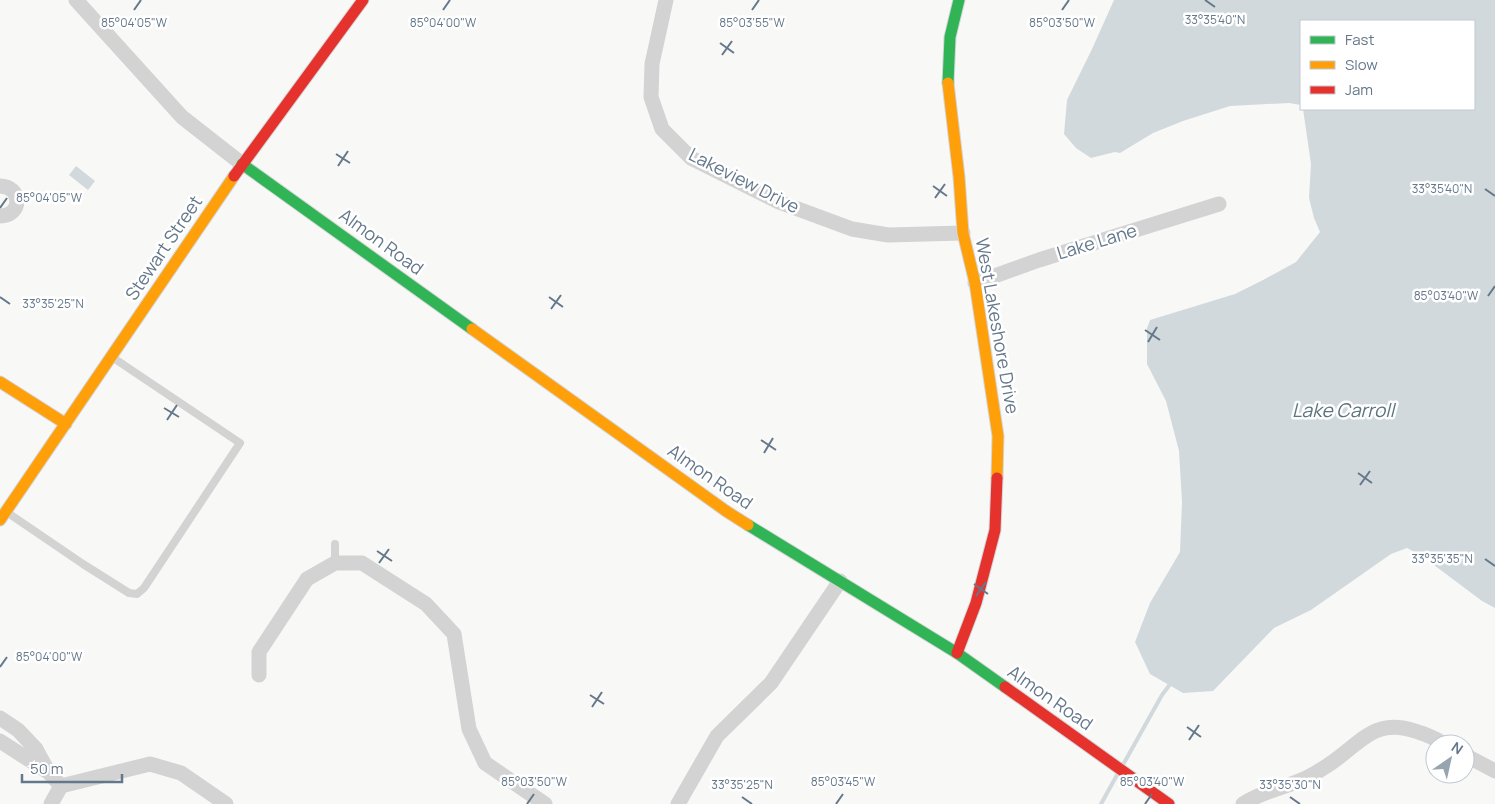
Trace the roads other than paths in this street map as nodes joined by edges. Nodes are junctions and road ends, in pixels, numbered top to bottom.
1 (76, 0) edge
2 (363, 0) edge
3 (666, 0) edge
4 (959, 0) edge
5 (242, 164) junction
6 (0, 186) edge
7 (1220, 204) dead end
8 (0, 216) edge
9 (963, 233) junction
10 (975, 283) junction
11 (111, 357) junction
12 (0, 382) edge
13 (66, 424) junction
14 (3, 516) edge
15 (335, 544) dead end
16 (335, 563) junction
17 (840, 582) junction
18 (957, 653) junction
19 (259, 675) dead end
20 (0, 718) edge
21 (1426, 734) edge
22 (0, 741) edge
23 (1475, 760) edge
24 (1495, 771) edge
25 (49, 773) junction
26 (61, 786) junction
27 (51, 804) edge
28 (226, 804) edge
29 (545, 804) edge
30 (678, 804) edge
31 (1169, 804) edge
32 (1243, 804) edge

1 - 5 street
2 - 5 street, Stewart Street
3 - 9 street, Lakeview Drive
4 - 9 street, West Lakeshore Drive
5 - 11 street, Stewart Street
5 - 17 street, Almon Road
6 - 8 street
7 - 10 street, Lake Lane
9 - 10 street, West Lakeshore Drive
10 - 18 street, West Lakeshore Drive
11 - 13 street, Stewart Street
11 - 14 lane
12 - 13 street
13 - 14 street, Stewart Street
15 - 16 lane
16 - 19 street
16 - 29 street
17 - 18 street, Almon Road
17 - 30 street
18 - 31 street, Almon Road
20 - 25 street
21 - 32 street
22 - 25 street
23 - 24 street
25 - 26 street
26 - 27 street
26 - 28 street

